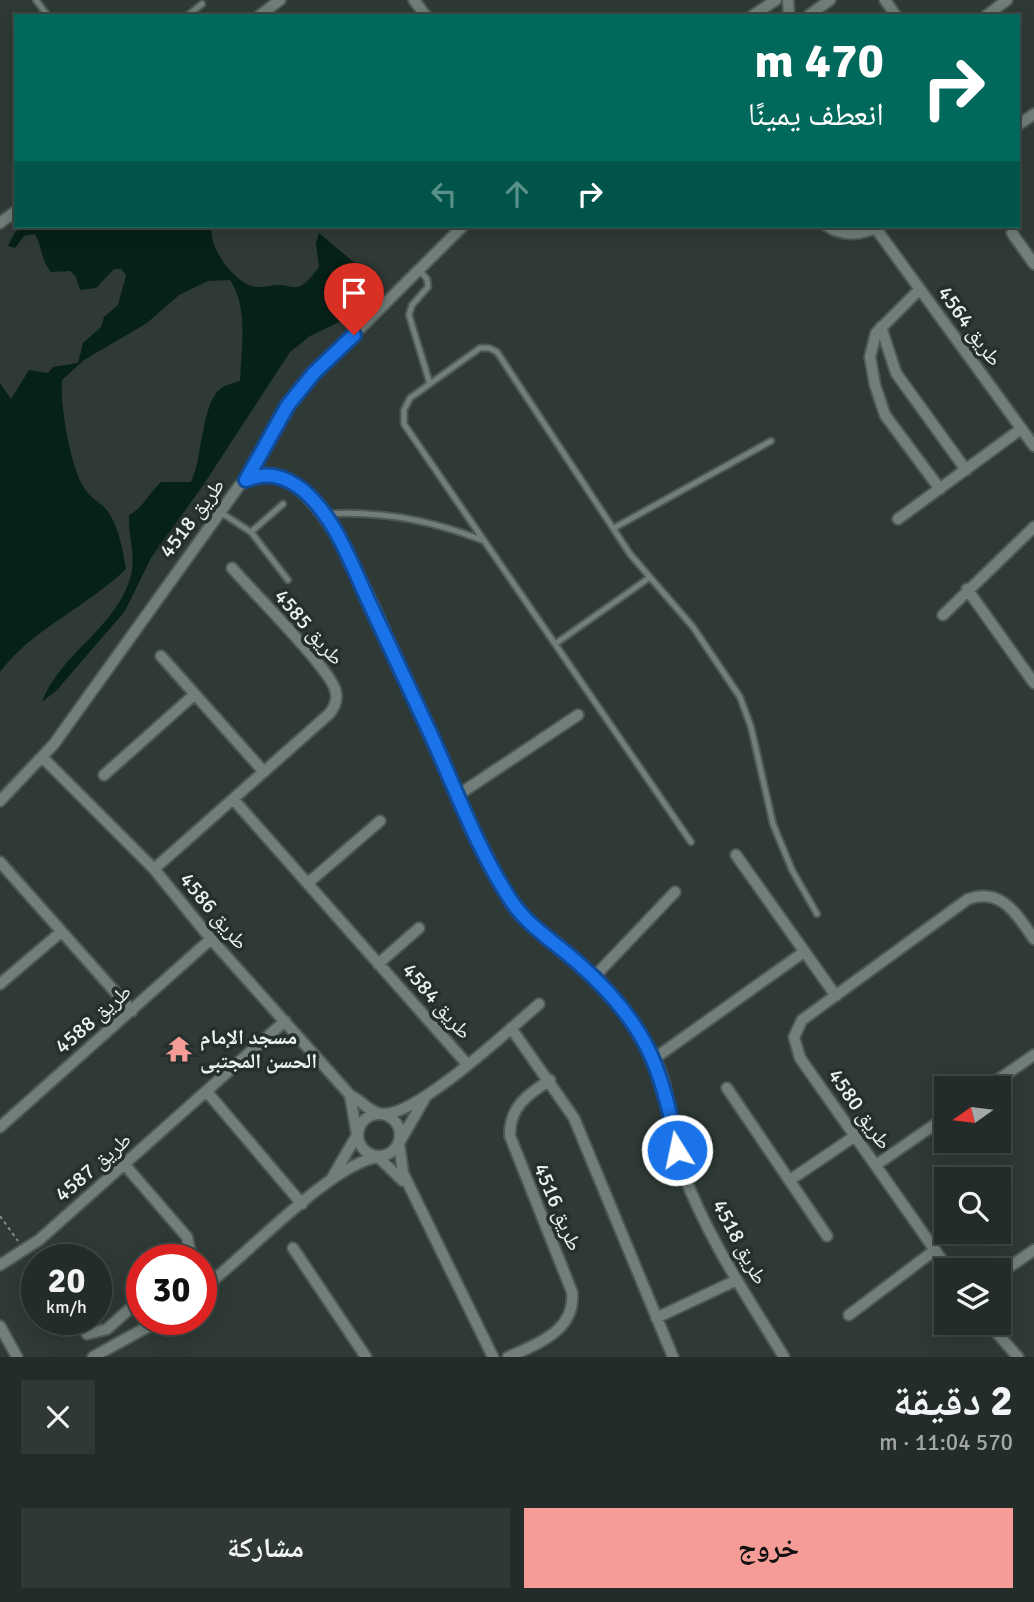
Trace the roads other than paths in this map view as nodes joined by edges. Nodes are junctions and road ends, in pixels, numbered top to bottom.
1 (280, 0) edge
2 (776, 0) edge
3 (830, 0) edge
4 (1007, 0) edge
5 (202, 4) dead end
6 (190, 14) edge
7 (262, 14) edge
8 (755, 14) edge
9 (811, 14) edge
10 (989, 14) edge
11 (461, 228) edge
12 (831, 228) edge
13 (871, 228) edge
14 (877, 228) edge
15 (1012, 233) dead end
16 (1029, 248) edge
17 (1034, 264) edge
18 (419, 270) junction
19 (920, 289) junction
20 (881, 327) junction
21 (430, 384) junction
22 (1021, 429) junction
23 (771, 441) dead end
24 (1034, 445) edge
25 (966, 470) junction
26 (246, 480) junction
27 (940, 489) junction
28 (283, 504) dead end
29 (220, 512) junction
30 (324, 514) junction
31 (898, 519) dead end
32 (1034, 527) edge
33 (614, 528) junction
34 (251, 532) junction
35 (484, 541) junction
36 (232, 568) dead end
37 (649, 578) junction
38 (288, 580) dead end
39 (967, 589) junction
40 (943, 615) dead end
41 (555, 644) junction
42 (161, 656) dead end
43 (1034, 682) edge
44 (195, 694) junction
45 (578, 715) dead end
46 (43, 758) junction
47 (264, 772) junction
48 (104, 775) dead end
49 (458, 795) junction
50 (233, 799) junction
51 (0, 801) edge
52 (380, 821) dead end
53 (691, 842) dead end
54 (736, 855) dead end
55 (0, 862) edge
56 (154, 869) junction
57 (308, 883) junction
58 (675, 892) dead end
59 (817, 914) dead end
60 (419, 928) dead end
61 (61, 932) junction
62 (211, 939) junction
63 (1034, 939) edge
64 (804, 951) junction
65 (378, 964) junction
66 (594, 977) junction
67 (0, 984) edge
68 (836, 996) junction
69 (539, 1004) dead end
70 (132, 1011) junction
71 (285, 1021) junction
72 (511, 1028) junction
73 (1034, 1055) edge
74 (655, 1058) junction
75 (467, 1064) junction
76 (1003, 1076) edge
77 (550, 1080) junction
78 (727, 1088) dead end
79 (207, 1092) junction
80 (350, 1095) junction
81 (425, 1098) junction
82 (379, 1114) junction
83 (934, 1125) edge
84 (0, 1126) edge
85 (357, 1135) junction
86 (855, 1136) junction
87 (399, 1143) junction
88 (378, 1157) junction
89 (124, 1164) junction
90 (876, 1166) junction
91 (332, 1178) junction
92 (790, 1181) junction
93 (409, 1188) junction
94 (302, 1204) junction
95 (827, 1236) dead end
96 (188, 1244) edge
97 (293, 1248) dead end
98 (935, 1250) junction
99 (1034, 1250) edge
100 (941, 1258) edge
101 (0, 1265) edge
102 (1011, 1266) edge
103 (217, 1276) edge
104 (737, 1280) junction
105 (126, 1312) edge
106 (849, 1315) dead end
107 (656, 1318) junction
108 (112, 1325) edge
109 (0, 1326) edge
110 (133, 1335) edge
111 (999, 1335) edge
112 (534, 1352) edge
113 (17, 1357) edge
114 (93, 1357) edge
115 (366, 1357) edge
116 (493, 1357) edge
117 (508, 1357) edge
118 (673, 1357) edge
119 (784, 1357) edge
120 (1018, 1357) edge

1 - 7 street
2 - 8 street
3 - 9 street
4 - 10 street
5 - 6 lane
11 - 18 street
12 - 13 street
14 - 19 street, طريق 4564
15 - 16 street
16 - 17 street
18 - 21 lane
18 - 26 street
19 - 20 street
19 - 22 street, طريق 4564
20 - 25 street
20 - 27 street
21 - 33 lane
21 - 35 lane
22 - 24 street, طريق 4564
22 - 25 street
23 - 33 lane
25 - 27 street
26 - 29 street, طريق 4518
26 - 30 street, طريق 4518
27 - 31 street
28 - 34 lane
29 - 34 lane
29 - 46 street, طريق 4518
30 - 35 lane
30 - 49 street, طريق 4518
32 - 39 street
33 - 37 lane
34 - 38 lane
35 - 41 lane
36 - 47 street, طريق 4585
37 - 41 lane
37 - 59 lane
39 - 40 street
39 - 43 street
41 - 53 lane
42 - 44 street
44 - 47 street
44 - 48 street
45 - 49 street
46 - 51 street, طريق 4518
46 - 56 street, طريق 4586
47 - 50 street, طريق 4585
49 - 66 street, طريق 4518
50 - 56 street, طريق 4585
50 - 57 street, طريق 4584
52 - 57 street
54 - 64 street
55 - 61 street
56 - 62 street, طريق 4586
57 - 65 street, طريق 4584
58 - 66 street
60 - 65 street, طريق 4584
61 - 67 street
61 - 70 street
62 - 70 street, طريق 4588
62 - 71 street, طريق 4586
63 - 68 street, طريق 4580
64 - 68 street
64 - 74 street
65 - 75 street, طريق 4584
66 - 74 street, طريق 4518
68 - 86 street, طريق 4580
69 - 72 street, طريق 4584
70 - 84 street, طريق 4588
71 - 79 street, طريق 4587
71 - 80 street, طريق 4586
72 - 75 street, طريق 4584
72 - 77 street
73 - 76 street
74 - 104 street, طريق 4518
75 - 81 street, طريق 4584
77 - 107 street
77 - 112 street, طريق 4516
78 - 92 street
79 - 89 street, طريق 4587
79 - 94 street
80 - 82 street, طريق 4586
80 - 85 street
81 - 82 street, طريق 4584
81 - 87 street, طريق 4584
82 - 85 street
82 - 87 street
83 - 90 street
85 - 88 street
85 - 91 street
86 - 90 street, طريق 4580
86 - 92 street
87 - 88 street
87 - 93 street
88 - 91 street
88 - 93 street
89 - 96 street
89 - 101 street, طريق 4587
90 - 98 street, طريق 4580
91 - 94 street
92 - 95 street
93 - 116 street
94 - 103 street
97 - 115 street
98 - 100 street, طريق 4580
98 - 106 street
99 - 102 street
104 - 107 street
104 - 119 street, طريق 4518
105 - 108 street
107 - 118 street
109 - 113 street
110 - 114 street
111 - 120 street
112 - 117 street

